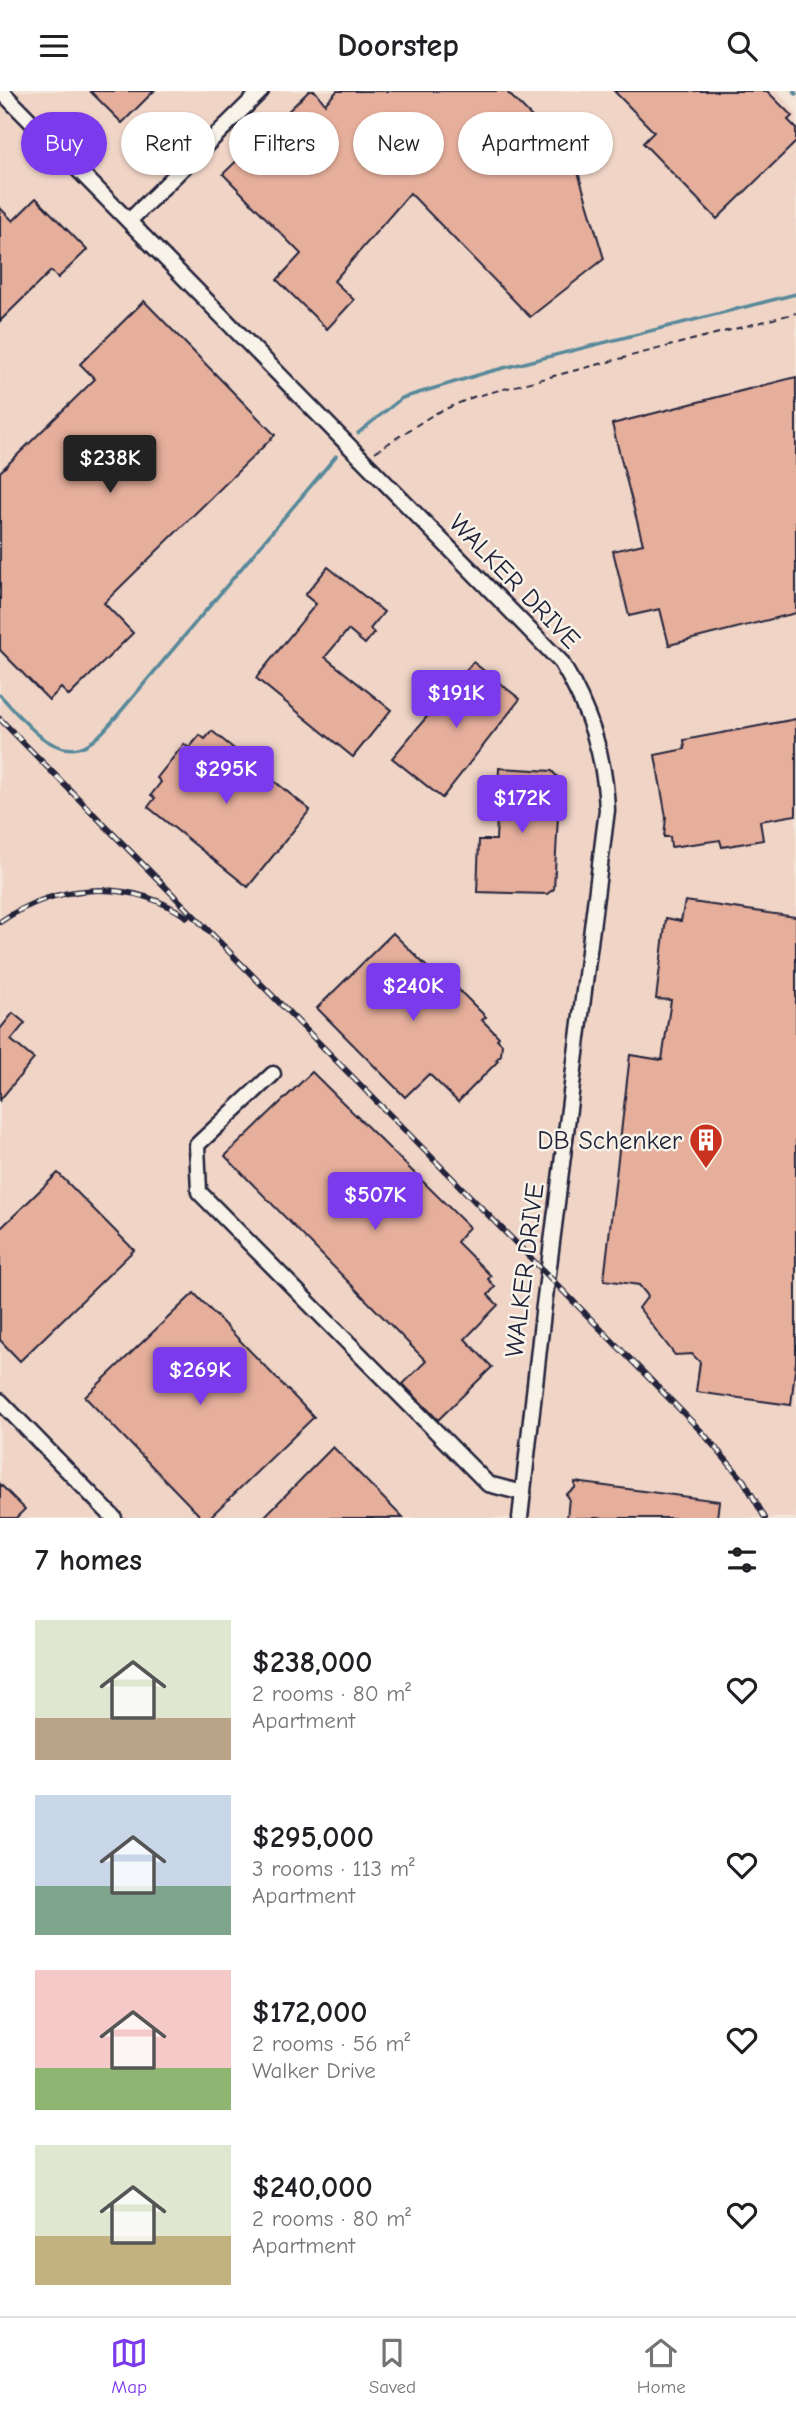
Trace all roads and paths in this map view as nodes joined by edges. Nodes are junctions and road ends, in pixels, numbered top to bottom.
1 (1, 91) edge
2 (261, 91) edge
3 (130, 220) junction
4 (796, 313) edge
5 (362, 460) junction
6 (273, 1075) dead end
7 (0, 1401) edge
8 (523, 1493) junction
9 (114, 1518) edge
10 (520, 1518) edge

1 - 3 street, WALKER DRIVE
2 - 3 street
3 - 5 street, WALKER DRIVE
4 - 5 path
5 - 8 street, WALKER DRIVE
6 - 8 street
7 - 9 street
8 - 10 street, WALKER DRIVE

